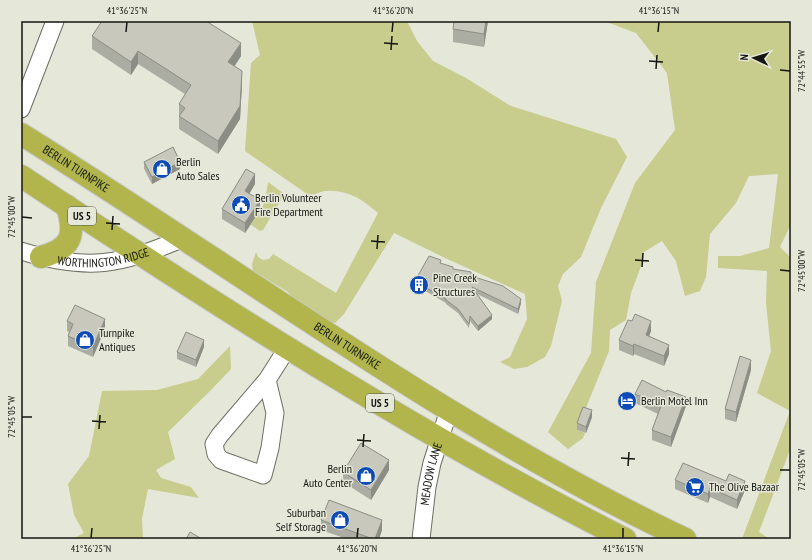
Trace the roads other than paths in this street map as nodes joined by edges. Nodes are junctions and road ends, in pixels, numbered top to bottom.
1 (55, 21) edge
2 (21, 109) edge
3 (21, 134) edge
4 (21, 176) edge
5 (67, 206) junction
6 (184, 238) junction
7 (31, 254) edge
8 (142, 255) junction
9 (288, 347) junction
10 (267, 380) junction
11 (248, 402) junction
12 (273, 405) junction
13 (449, 410) junction
14 (439, 438) junction
15 (421, 539) edge
16 (625, 539) edge
17 (685, 539) edge

1 - 2 street
3 - 6 highway, BERLIN TURNPIKE / US 5
4 - 5 highway, US 5
5 - 7 highway
5 - 8 highway, US 5
6 - 8 street, WORTHINGTON RIDGE
6 - 13 highway, BERLIN TURNPIKE / US 5
7 - 8 street, WORTHINGTON RIDGE
8 - 9 highway, US 5
9 - 10 street
9 - 14 highway, US 5
10 - 11 street
10 - 12 street
11 - 12 street
11 - 12 street
13 - 14 street, MEADOW LANE
13 - 17 highway, BERLIN TURNPIKE / US 5
14 - 15 street, MEADOW LANE
14 - 16 highway, US 5

